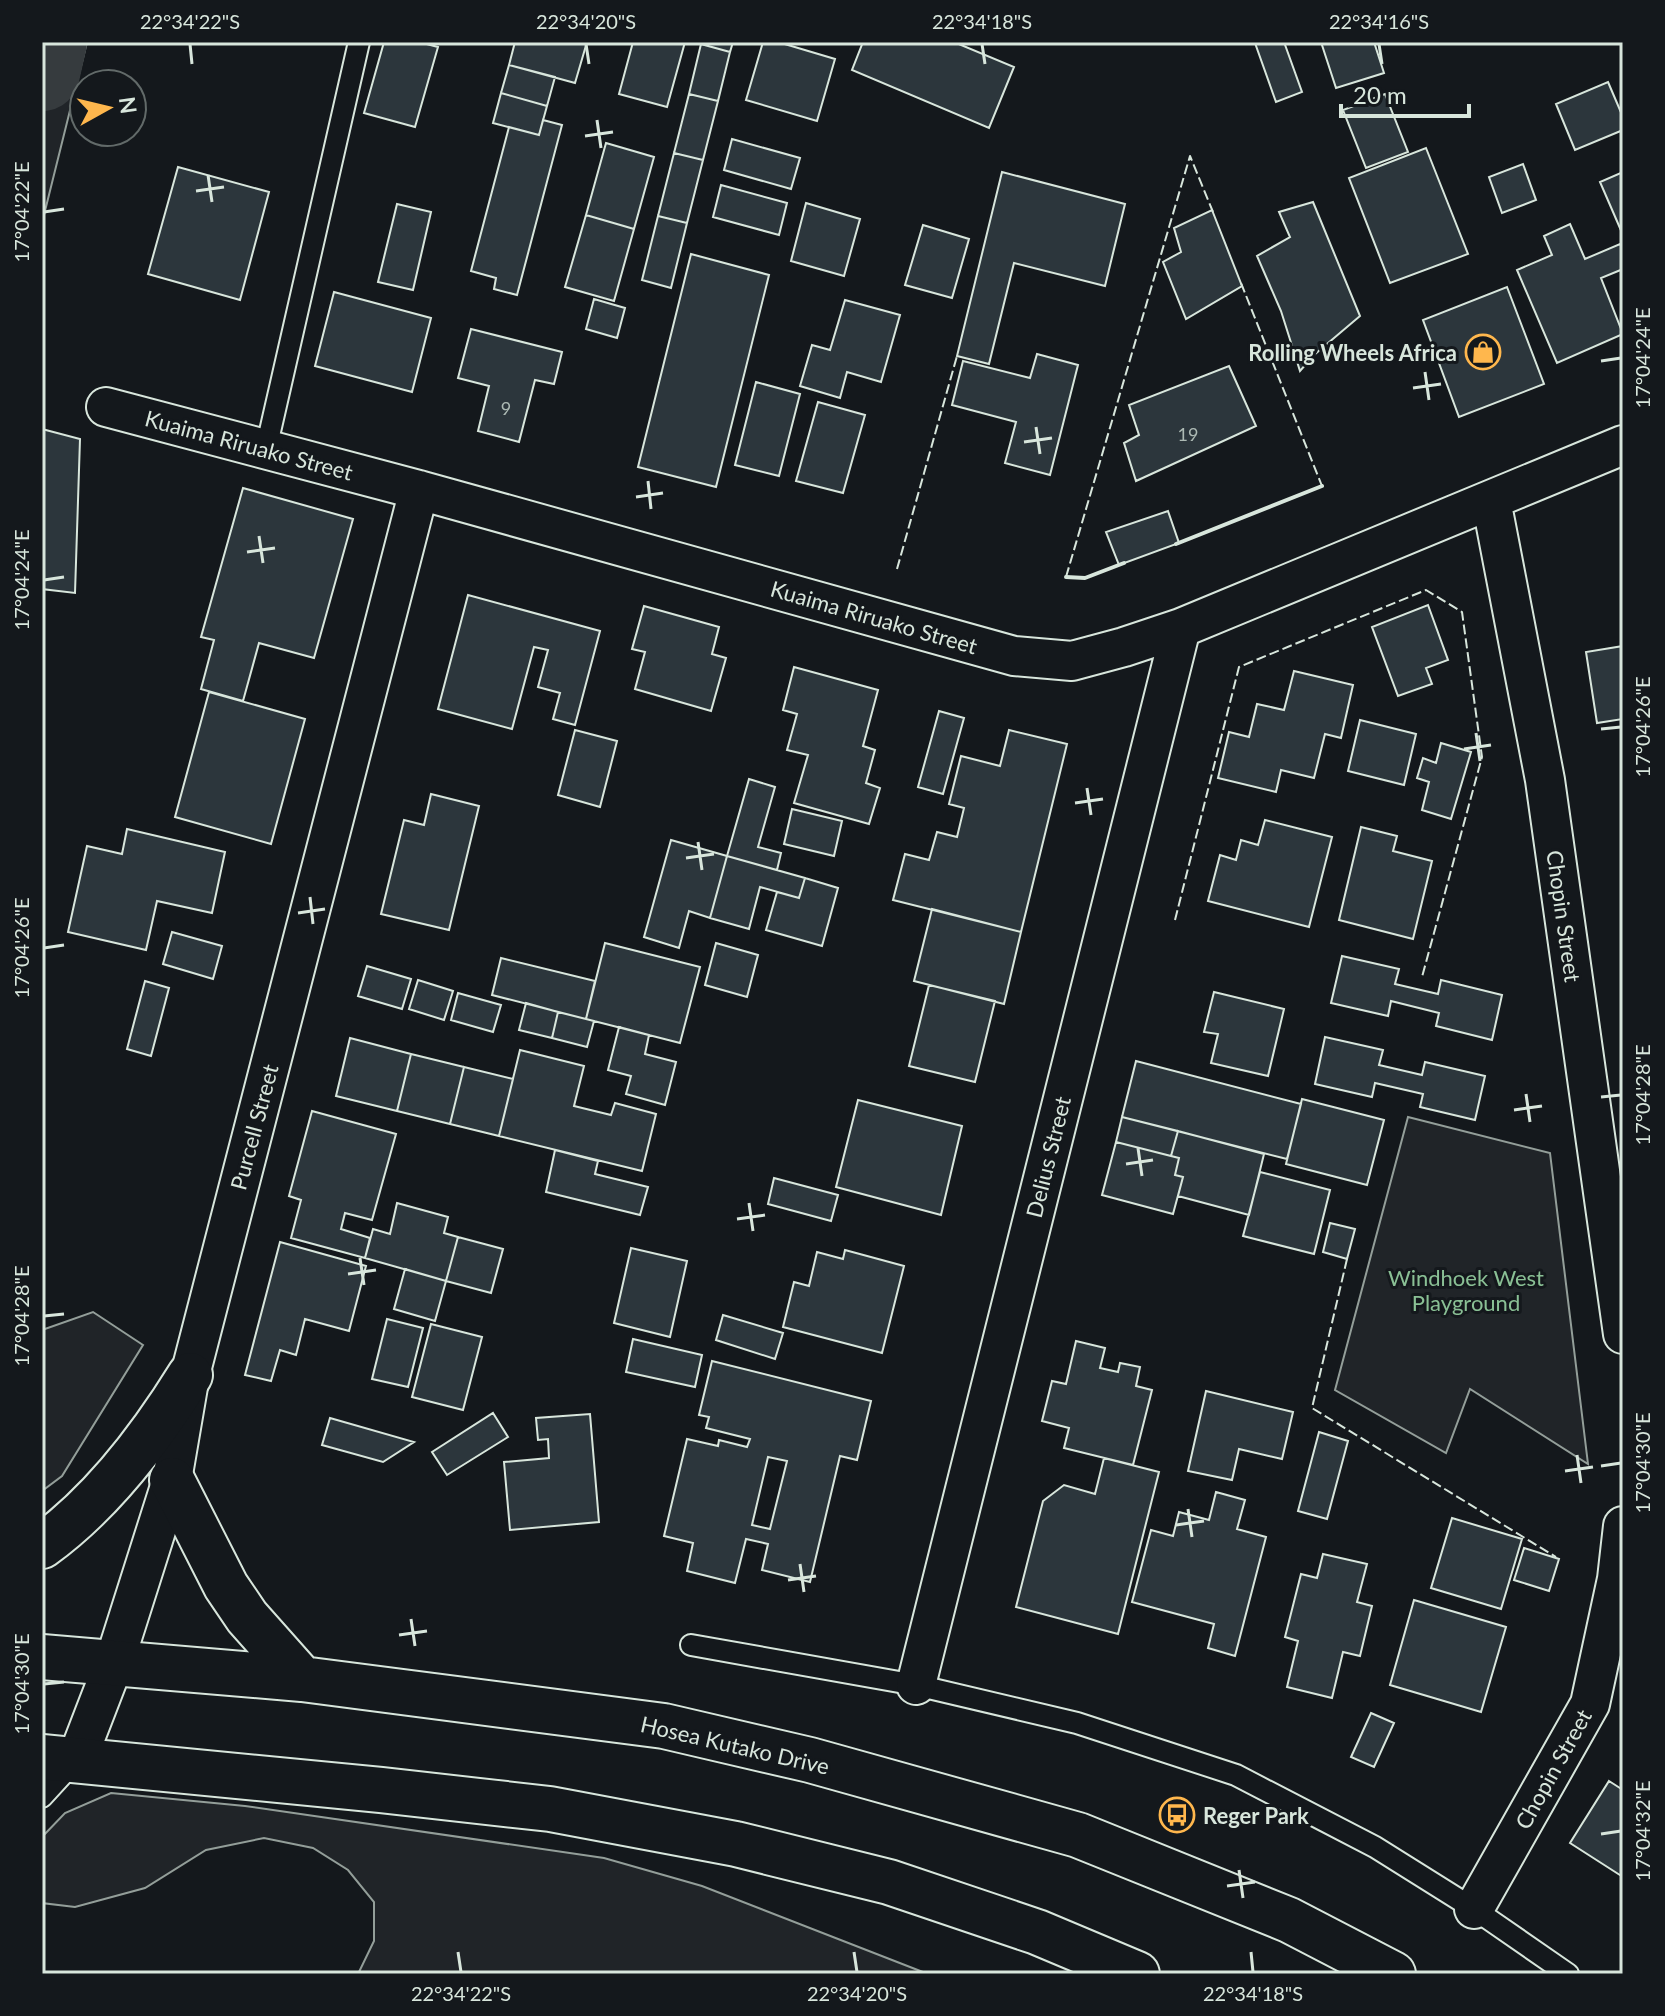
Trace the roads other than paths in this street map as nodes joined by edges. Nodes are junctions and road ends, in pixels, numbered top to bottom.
1 (359, 42) edge
2 (106, 407) dead end
3 (1623, 445) edge
4 (266, 449) junction
5 (419, 490) junction
6 (1491, 500) junction
7 (1181, 628) junction
8 (1623, 1334) edge
9 (190, 1375) junction
10 (172, 1480) junction
11 (1623, 1526) edge
12 (42, 1546) edge
13 (691, 1645) dead end
14 (42, 1657) edge
15 (114, 1663) junction
16 (302, 1679) junction
17 (916, 1685) junction
18 (59, 1758) edge
19 (42, 1797) edge
20 (1474, 1909) junction
21 (1137, 1974) edge
22 (1393, 1974) edge
23 (1568, 1974) edge

1 - 4 lane
2 - 4 street, Kuaima Riruako Street
3 - 6 street, Kuaima Riruako Street
4 - 5 street, Kuaima Riruako Street
5 - 7 street, Kuaima Riruako Street
5 - 9 street, Purcell Street
6 - 7 street, Kuaima Riruako Street
6 - 8 street, Chopin Street
7 - 17 street, Delius Street
9 - 10 street, Purcell Street
9 - 12 main road
10 - 15 street, Purcell Street
10 - 16 main road
11 - 20 street, Chopin Street
13 - 17 lane
14 - 15 main road, Hosea Kutako Drive
15 - 16 main road, Hosea Kutako Drive
15 - 18 street, Purcell Street
16 - 22 main road, Hosea Kutako Drive
17 - 20 lane
18 - 19 lane
18 - 21 main road
20 - 23 lane

